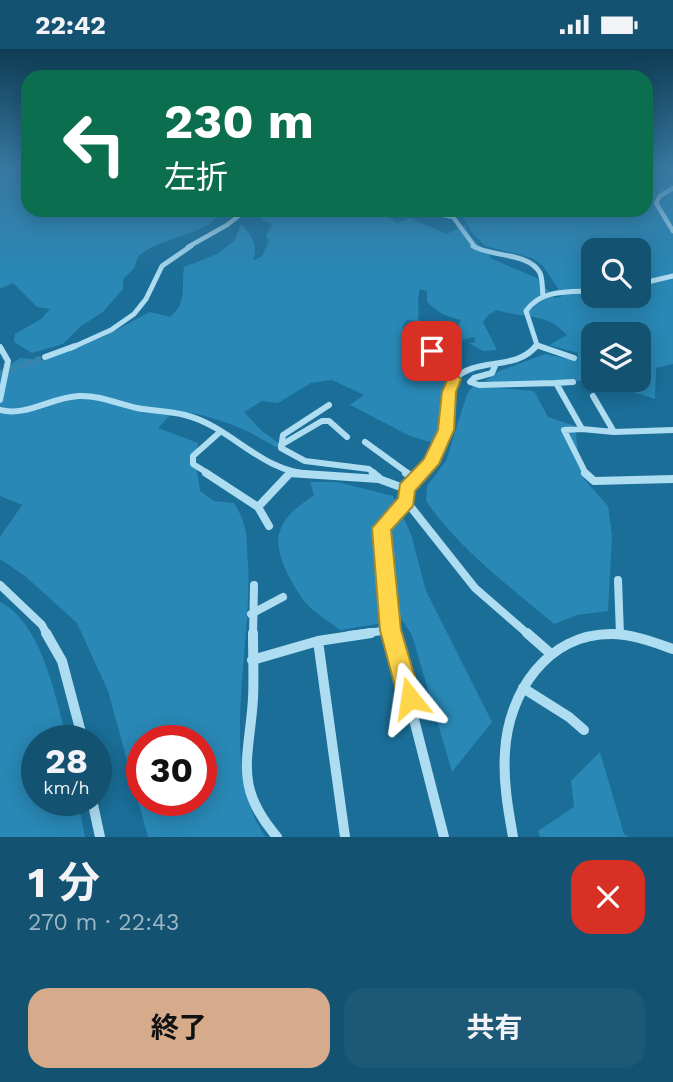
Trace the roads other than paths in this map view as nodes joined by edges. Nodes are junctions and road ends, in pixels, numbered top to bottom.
1 (656, 204) edge
2 (237, 217) edge
3 (446, 217) edge
4 (673, 231) edge
5 (673, 276) edge
6 (651, 281) edge
7 (581, 291) edge
8 (543, 296) junction
9 (434, 331) dead end
10 (537, 345) junction
11 (0, 347) edge
12 (45, 358) tunnel mouth
13 (574, 358) dead end
14 (495, 366) junction
15 (454, 379) junction
16 (573, 382) dead end
17 (555, 383) junction
18 (593, 396) dead end
19 (0, 400) edge
20 (329, 405) dead end
21 (0, 411) edge
22 (582, 429) junction
23 (673, 430) edge
24 (220, 432) junction
25 (614, 432) junction
26 (347, 437) dead end
27 (365, 442) dead end
28 (281, 445) junction
29 (290, 473) junction
30 (673, 478) edge
31 (379, 479) junction
32 (415, 479) junction
33 (406, 489) junction
34 (406, 501) junction
35 (258, 507) junction
36 (269, 526) dead end
37 (618, 580) dead end
38 (0, 585) edge
39 (254, 585) dead end
40 (283, 597) dead end
41 (251, 614) junction
42 (391, 630) junction
43 (620, 635) junction
44 (318, 641) junction
45 (673, 649) edge
46 (551, 654) junction
47 (252, 660) junction
48 (523, 688) junction
49 (79, 725) edge
50 (584, 730) dead end
51 (95, 816) edge
52 (100, 837) edge
53 (277, 837) edge
54 (345, 837) edge
55 (444, 837) edge
56 (513, 837) edge

1 - 4 street
2 - 12 street
3 - 8 street
5 - 6 street
7 - 8 street
8 - 10 street
9 - 15 street
10 - 13 street
10 - 14 street
11 - 19 street
14 - 15 street
14 - 17 street
15 - 32 street
16 - 17 street
17 - 22 street
18 - 25 street
20 - 28 street
21 - 24 street
22 - 25 street
22 - 30 street
23 - 25 street
24 - 29 street
24 - 35 street
26 - 28 street
27 - 32 street
28 - 31 street
29 - 31 street
29 - 35 street
31 - 33 street
32 - 33 street
33 - 34 street
34 - 42 street
34 - 46 street
35 - 36 street
37 - 43 street
38 - 49 street
39 - 41 street
40 - 41 street
41 - 47 street
42 - 44 street
42 - 55 street
43 - 45 street
43 - 46 street
44 - 47 street
44 - 54 street
46 - 48 street
47 - 53 street
48 - 50 street
48 - 56 street
51 - 52 street

